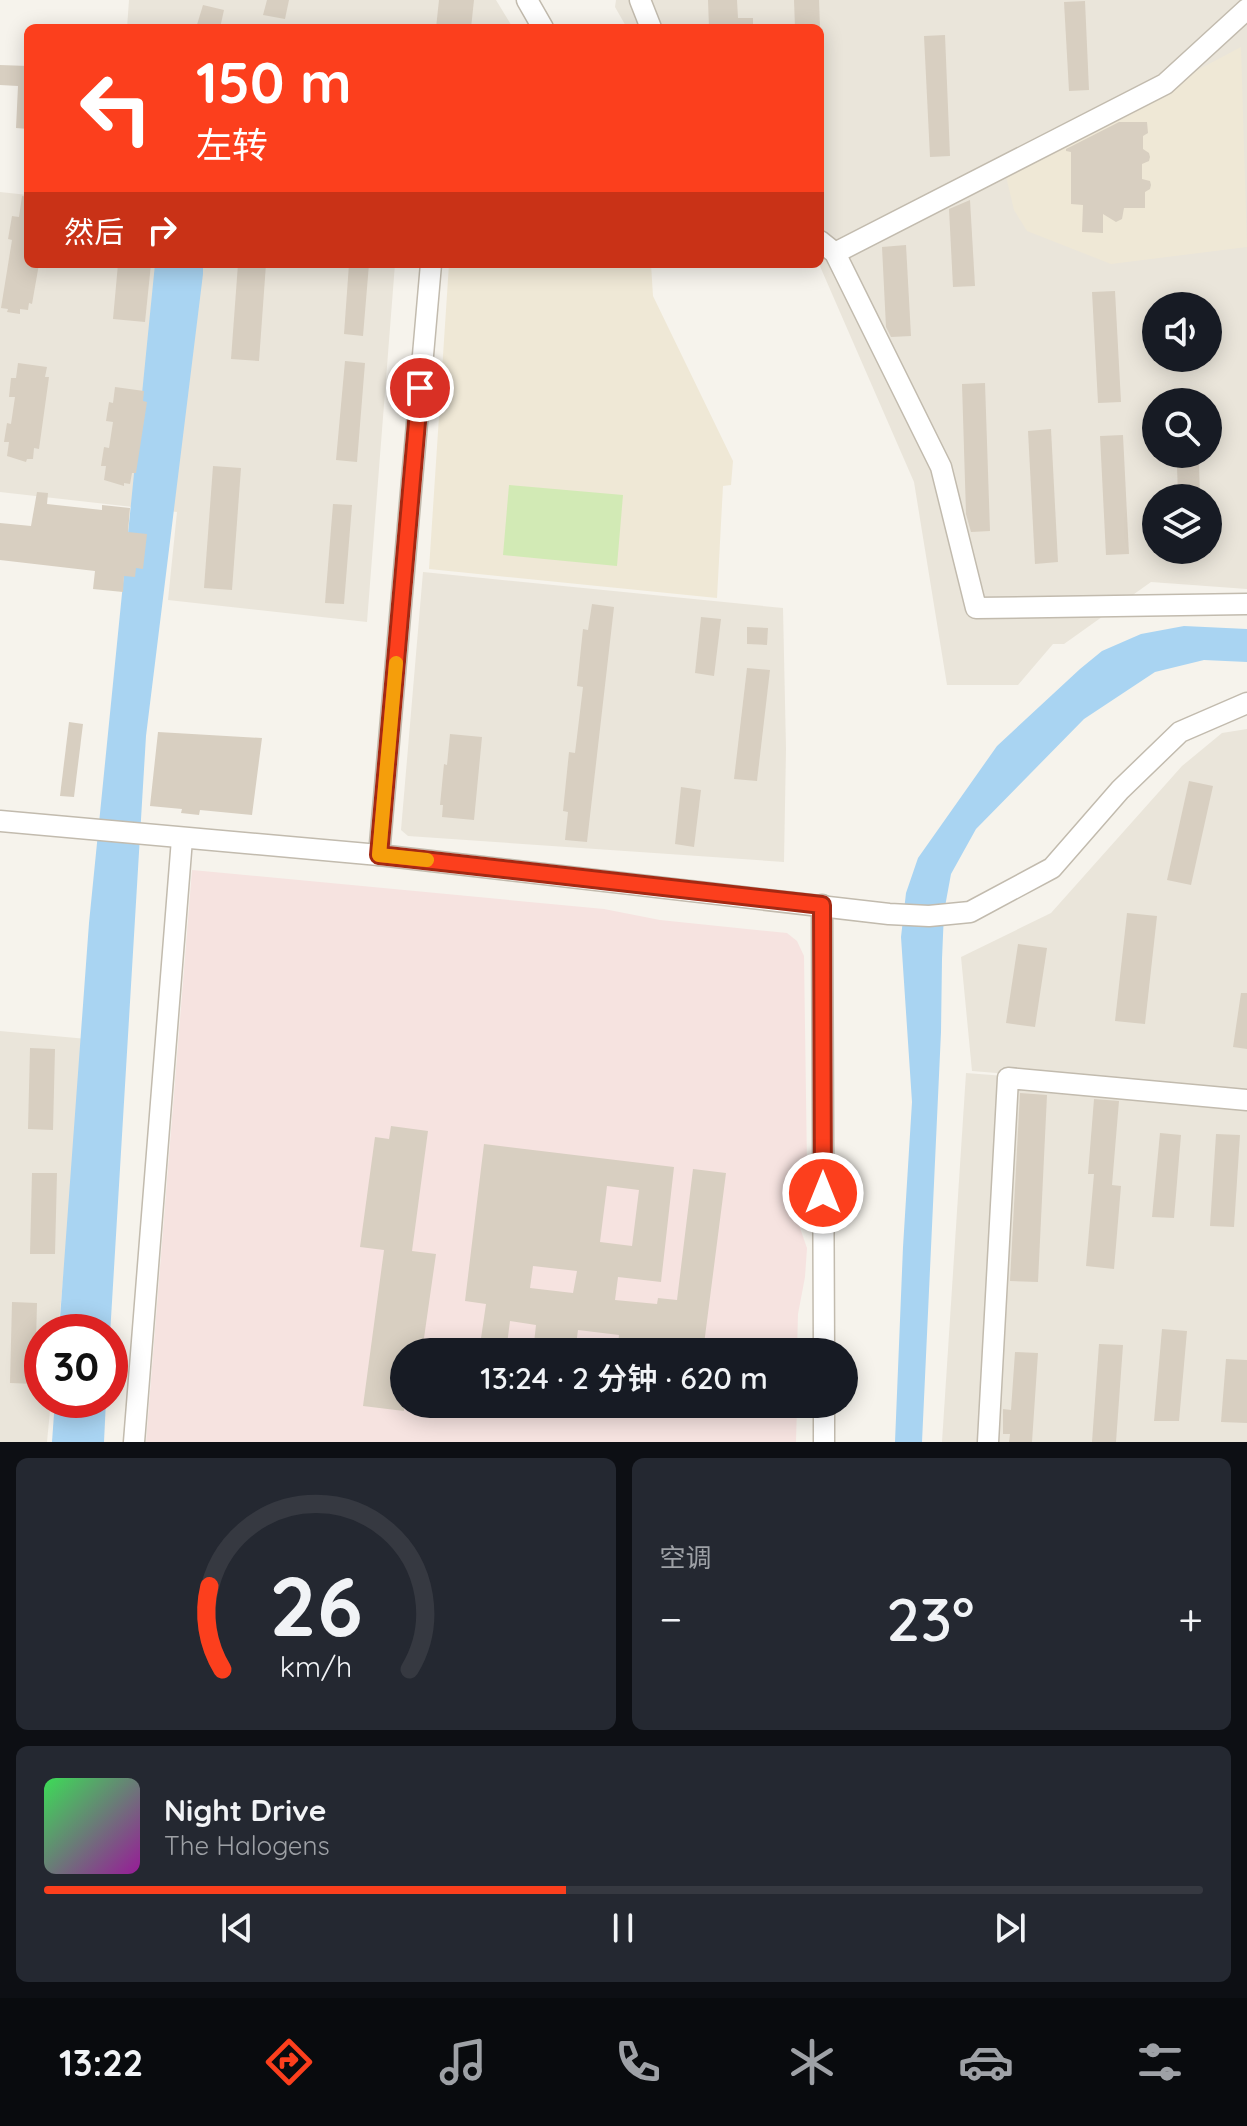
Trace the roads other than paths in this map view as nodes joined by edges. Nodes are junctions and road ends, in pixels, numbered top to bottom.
1 (527, 0) edge
2 (640, 0) edge
3 (1247, 9) edge
4 (541, 24) edge
5 (649, 24) edge
6 (828, 247) edge
7 (431, 268) edge
8 (1247, 604) edge
9 (1247, 703) edge
10 (0, 821) edge
11 (182, 839) junction
12 (379, 855) junction
13 (822, 905) junction
14 (1247, 1100) edge
15 (824, 1338) edge
16 (824, 1418) edge
17 (134, 1442) edge
18 (824, 1442) edge
19 (988, 1442) edge

1 - 4 street
2 - 5 street
3 - 6 street
6 - 8 street
7 - 12 street
9 - 13 street
10 - 11 street
11 - 12 street
11 - 17 street
12 - 13 street
13 - 15 street
14 - 19 street
16 - 18 street

